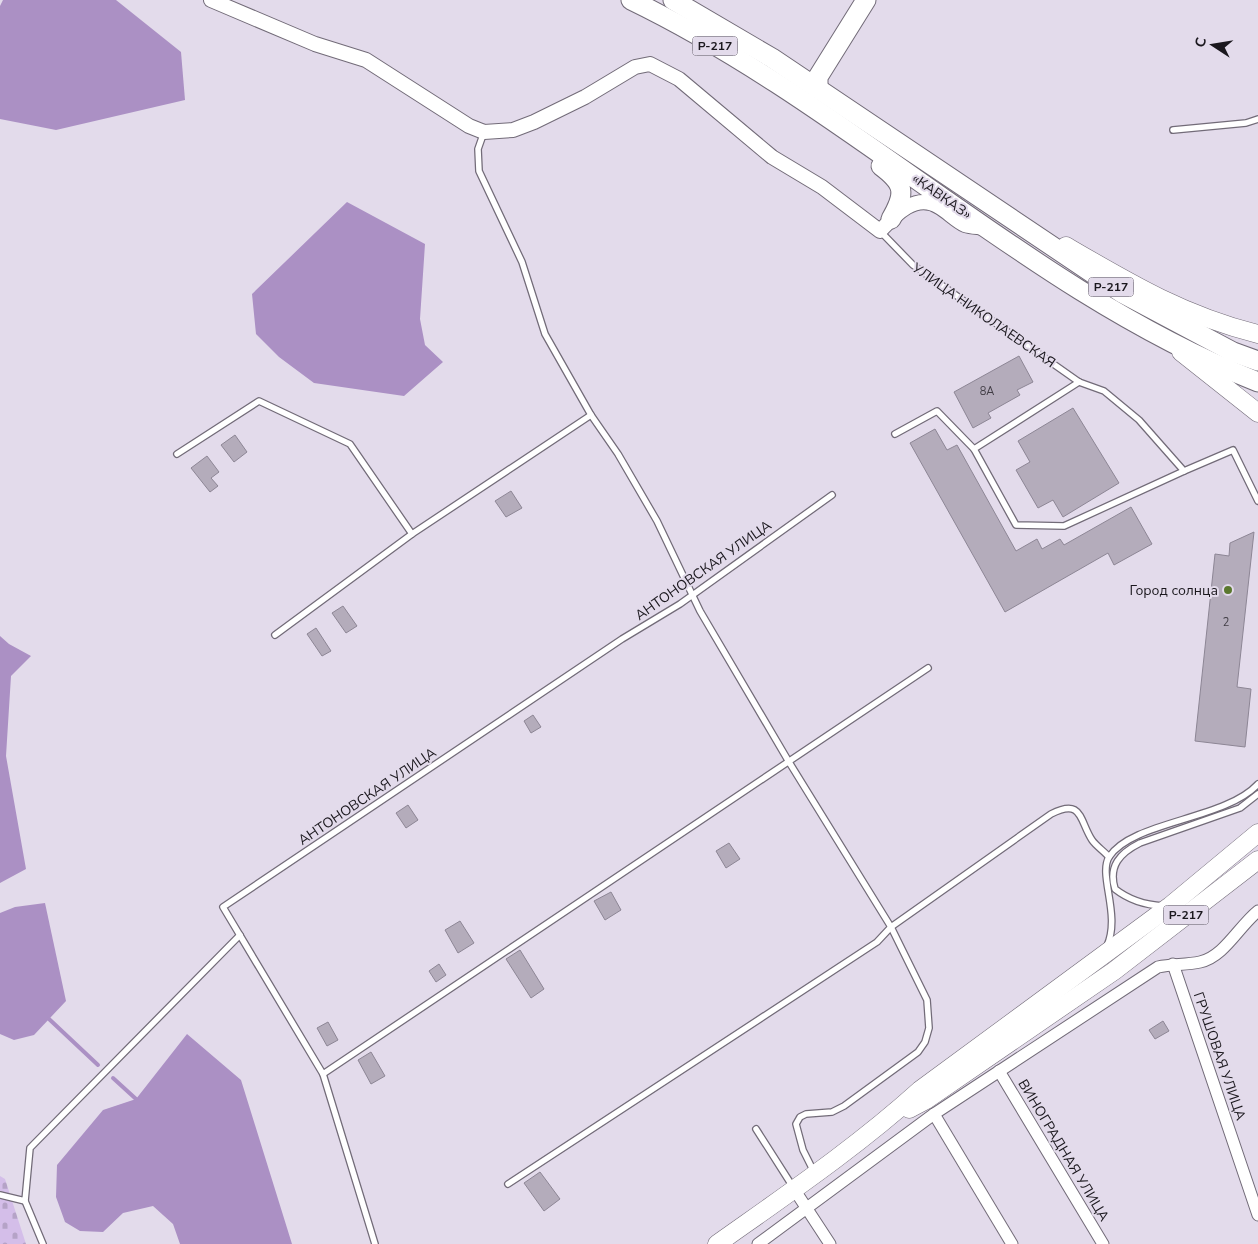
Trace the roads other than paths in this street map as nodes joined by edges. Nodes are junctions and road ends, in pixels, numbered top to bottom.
1 (211, 0) edge
2 (631, 0) edge
3 (673, 0) edge
4 (866, 0) edge
5 (814, 82) junction
6 (823, 114) junction
7 (1258, 119) edge
8 (1173, 130) dead end
9 (484, 132) junction
10 (976, 194) junction
11 (886, 225) junction
12 (988, 229) junction
13 (1258, 334) edge
14 (1171, 344) junction
15 (1258, 362) edge
16 (1078, 382) junction
17 (1258, 382) edge
18 (1252, 408) edge
19 (591, 415) junction
20 (896, 434) dead end
21 (974, 449) junction
22 (177, 454) dead end
23 (1184, 471) junction
24 (832, 495) dead end
25 (1258, 502) edge
26 (412, 534) junction
27 (692, 593) junction
28 (275, 635) dead end
29 (928, 668) dead end
30 (789, 762) junction
31 (1258, 784) edge
32 (1258, 794) edge
33 (1258, 833) edge
34 (1258, 845) edge
35 (1109, 857) junction
36 (1258, 860) edge
37 (1258, 875) edge
38 (1170, 906) junction
39 (1258, 911) edge
40 (891, 927) junction
41 (240, 936) junction
42 (1102, 956) junction
43 (1173, 964) junction
44 (1114, 971) junction
45 (999, 1071) junction
46 (323, 1074) junction
47 (934, 1114) junction
48 (887, 1120) junction
49 (756, 1129) dead end
50 (815, 1174) junction
51 (508, 1184) dead end
52 (794, 1189) junction
53 (0, 1195) edge
54 (25, 1201) junction
55 (806, 1207) junction
56 (1258, 1215) edge
57 (44, 1244) edge
58 (376, 1244) edge
59 (716, 1244) edge
60 (758, 1244) edge
61 (830, 1244) edge
62 (1012, 1244) edge
63 (1103, 1244) edge

1 - 9 street, УЛИЦА НИКОЛАЕВСКАЯ
2 - 6 highway, «КАВКАЗ» / Р-217
3 - 5 highway, «КАВКАЗ» / Р-217
4 - 5 highway
5 - 10 highway, «КАВКАЗ» / Р-217
6 - 11 highway
6 - 12 highway, «КАВКАЗ» / Р-217
7 - 8 lane
9 - 11 street, УЛИЦА НИКОЛАЕВСКАЯ
9 - 19 lane
10 - 13 main road
10 - 15 highway, «КАВКАЗ» / Р-217
11 - 12 street
11 - 16 lane, УЛИЦА НИКОЛАЕВСКАЯ
12 - 14 highway, «КАВКАЗ» / Р-217
14 - 17 highway, «КАВКАЗ» / Р-217
14 - 18 main road
16 - 21 lane
16 - 23 lane, УЛИЦА НИКОЛАЕВСКАЯ
19 - 26 lane
19 - 27 lane
20 - 21 lane
21 - 23 lane
22 - 26 lane
23 - 25 lane
24 - 27 lane, АНТОНОВСКАЯ УЛИЦА
26 - 28 lane
27 - 30 lane
27 - 41 lane, АНТОНОВСКАЯ УЛИЦА
29 - 30 lane
30 - 40 lane
30 - 46 lane
31 - 35 lane
32 - 38 lane
33 - 38 main road, Р-217
34 - 38 main road, Р-217
35 - 40 lane
35 - 42 lane
36 - 44 main road, Р-217
37 - 44 main road, Р-217
38 - 42 main road
39 - 43 street
40 - 50 lane
40 - 51 lane
41 - 46 lane, АНТОНОВСКАЯ УЛИЦА
41 - 54 lane
42 - 48 main road
43 - 45 street
43 - 56 street, ГРУШОВАЯ УЛИЦА
44 - 48 main road
45 - 47 street
45 - 63 street, ВИНОГРАДНАЯ УЛИЦА
46 - 58 lane, АНТОНОВСКАЯ УЛИЦА
47 - 55 street
47 - 62 street
48 - 50 main road
49 - 52 lane
50 - 52 main road
52 - 55 street
52 - 59 main road
53 - 54 lane
54 - 57 lane
55 - 60 street
55 - 61 street

